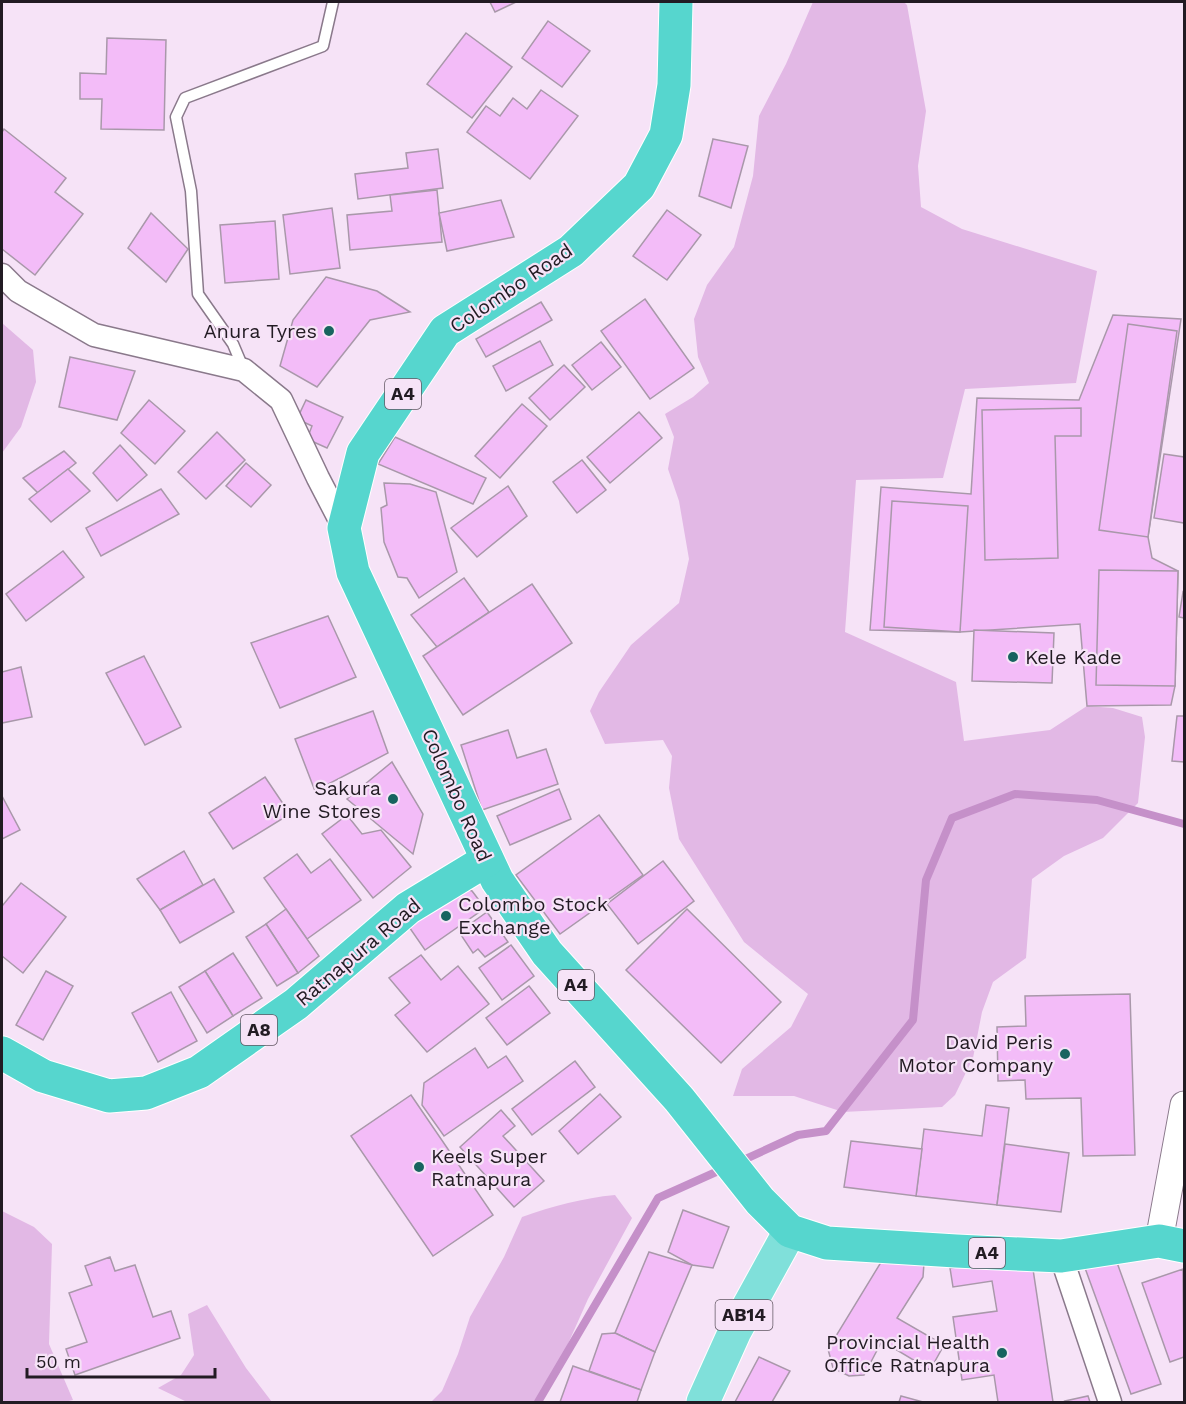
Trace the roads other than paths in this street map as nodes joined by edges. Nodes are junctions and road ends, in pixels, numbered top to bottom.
1 (333, 2) edge
2 (676, 2) edge
3 (2, 275) edge
4 (244, 370) junction
5 (344, 528) junction
6 (487, 860) junction
7 (2, 1053) edge
8 (1185, 1105) edge
9 (790, 1231) junction
10 (1172, 1243) edge
11 (1061, 1256) junction
12 (703, 1402) edge
13 (1110, 1402) edge

1 - 4 lane
2 - 5 highway, Colombo Road / A4
3 - 4 street
4 - 5 street
5 - 6 highway, Colombo Road / A4
6 - 7 highway, Ratnapura Road / A8
6 - 9 highway, Colombo Road / A4
8 - 10 street
9 - 11 highway, Colombo Road / A4
9 - 12 main road, AB14
10 - 11 highway, Colombo Road / A4
11 - 13 street

